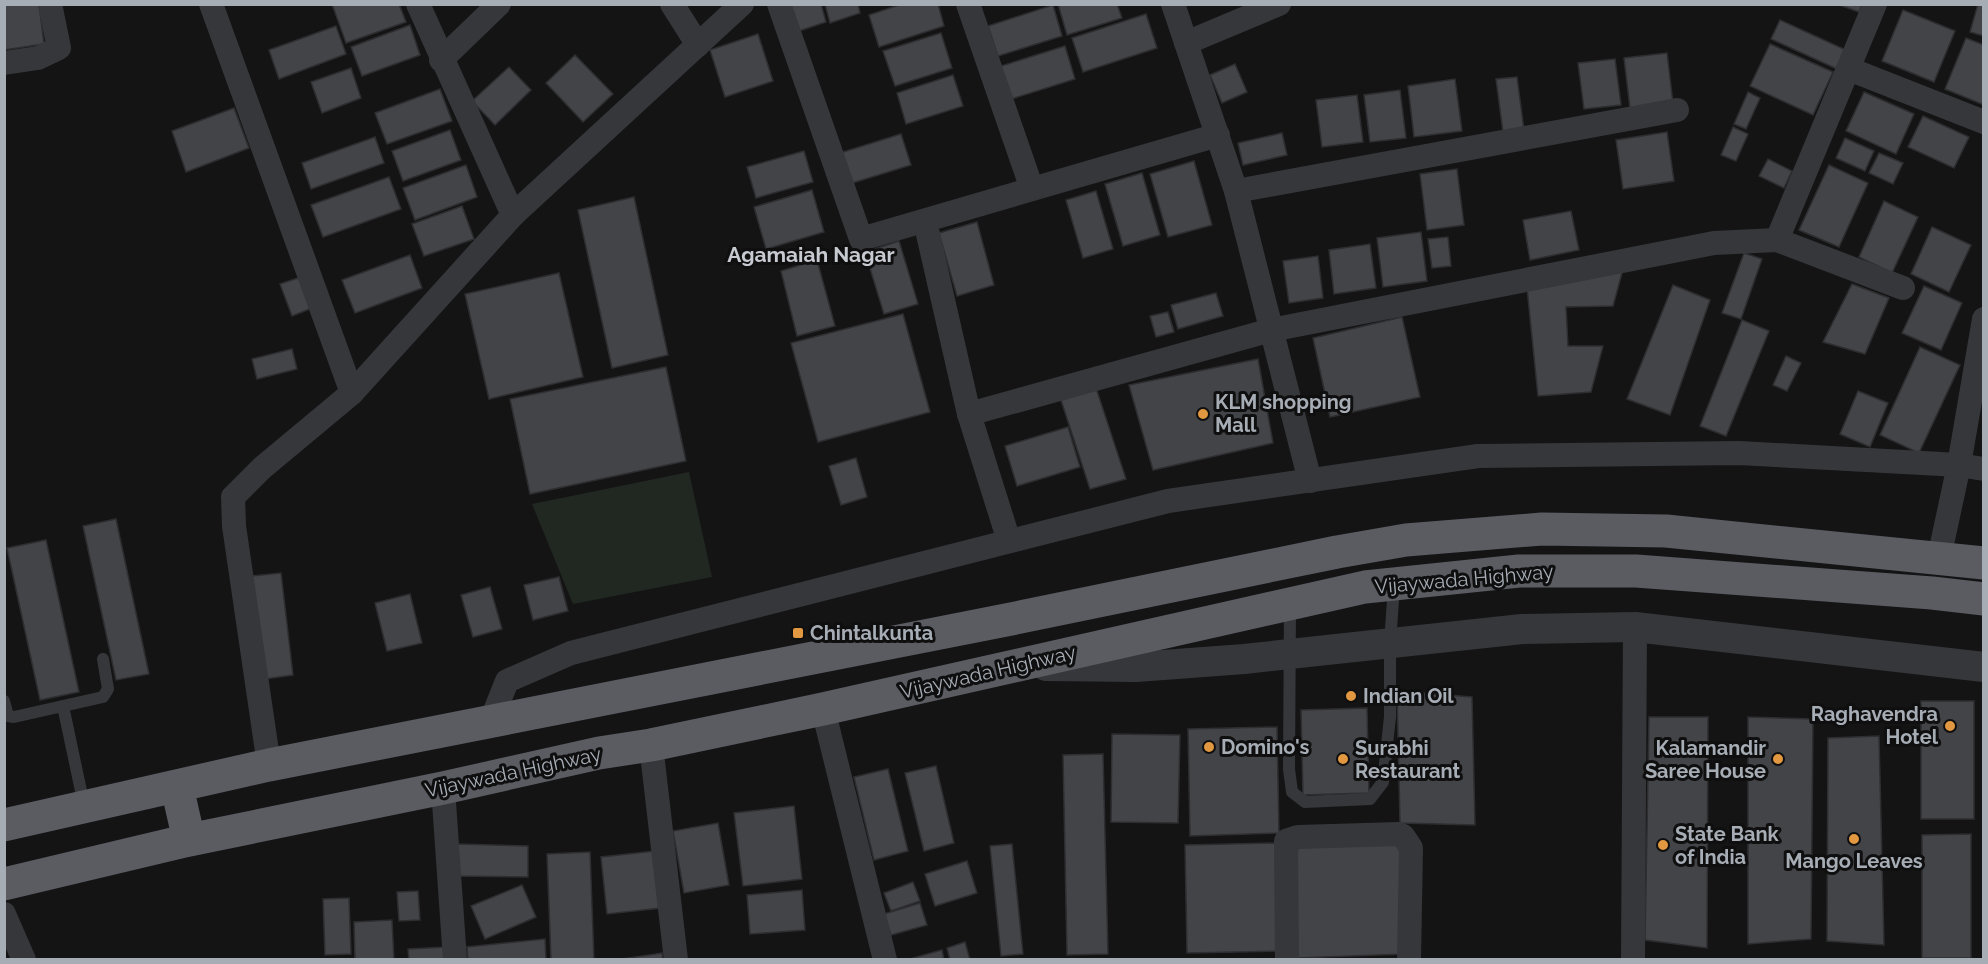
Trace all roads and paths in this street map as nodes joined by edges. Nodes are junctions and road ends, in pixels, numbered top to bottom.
1 (50, 4) edge
2 (212, 4) edge
3 (418, 4) edge
4 (499, 4) edge
5 (672, 4) edge
6 (742, 4) edge
7 (779, 4) edge
8 (968, 4) edge
9 (1173, 4) edge
10 (1280, 4) edge
11 (1875, 4) edge
12 (1186, 43) junction
13 (698, 45) junction
14 (441, 60) junction
15 (4, 63) edge
16 (1849, 69) junction
17 (1677, 110) dead end
18 (1983, 122) edge
19 (1218, 135) junction
20 (1032, 189) junction
21 (1236, 191) junction
22 (513, 215) junction
23 (925, 220) junction
24 (1777, 240) junction
25 (1903, 288) dead end
26 (1983, 319) edge
27 (1271, 330) junction
28 (352, 393) junction
29 (969, 414) junction
30 (1959, 465) junction
31 (1983, 469) edge
32 (1310, 481) junction
33 (1009, 541) junction
34 (1939, 558) junction
35 (1983, 564) edge
36 (1394, 584) junction
37 (1983, 599) edge
38 (1290, 604) junction
39 (1635, 627) junction
40 (1390, 643) junction
41 (1290, 654) junction
42 (102, 659) dead end
43 (1019, 665) junction
44 (1983, 667) edge
45 (4, 701) edge
46 (63, 706) junction
47 (823, 709) junction
48 (490, 722) junction
49 (651, 745) junction
50 (269, 765) junction
51 (177, 787) junction
52 (443, 788) junction
53 (85, 807) junction
54 (4, 825) edge
55 (189, 840) junction
56 (4, 884) edge
57 (4, 914) edge
58 (24, 960) edge
59 (455, 960) edge
60 (676, 960) edge
61 (885, 960) edge
62 (1287, 960) edge
63 (1409, 960) edge
64 (1633, 960) edge

1 - 15 street
2 - 28 street
3 - 14 street
4 - 14 street
5 - 13 street
6 - 13 street
7 - 23 street
8 - 20 street
9 - 12 street
10 - 12 street
11 - 16 street
12 - 19 street
13 - 22 street
14 - 22 street
16 - 18 street
16 - 24 street
17 - 21 street
19 - 20 street
19 - 21 street
20 - 23 street
21 - 27 street
22 - 28 street
23 - 29 street
24 - 25 street
24 - 27 street
26 - 30 street
27 - 29 street
27 - 32 street
28 - 50 street
29 - 33 street
30 - 31 street
30 - 32 street
30 - 34 street
32 - 33 street
33 - 48 street
34 - 35 highway, Vijaywada Highway
34 - 48 highway, Vijaywada Highway
36 - 37 highway, Vijaywada Highway
36 - 38 highway, Vijaywada Highway
36 - 40 lane
38 - 41 lane
38 - 43 highway, Vijaywada Highway
39 - 40 street
39 - 44 street
39 - 64 street
40 - 41 street
40 - 41 lane
41 - 43 street
42 - 46 lane
43 - 47 highway, Vijaywada Highway
45 - 46 lane
46 - 53 lane
47 - 49 highway, Vijaywada Highway
47 - 61 street
48 - 50 highway, Vijaywada Highway
49 - 52 highway, Vijaywada Highway
49 - 60 street
50 - 51 highway, Vijaywada Highway
51 - 53 highway, Vijaywada Highway
51 - 55 highway
52 - 55 highway, Vijaywada Highway
52 - 59 street
53 - 54 highway, Vijaywada Highway
55 - 56 highway, Vijaywada Highway
57 - 58 street
62 - 63 street

